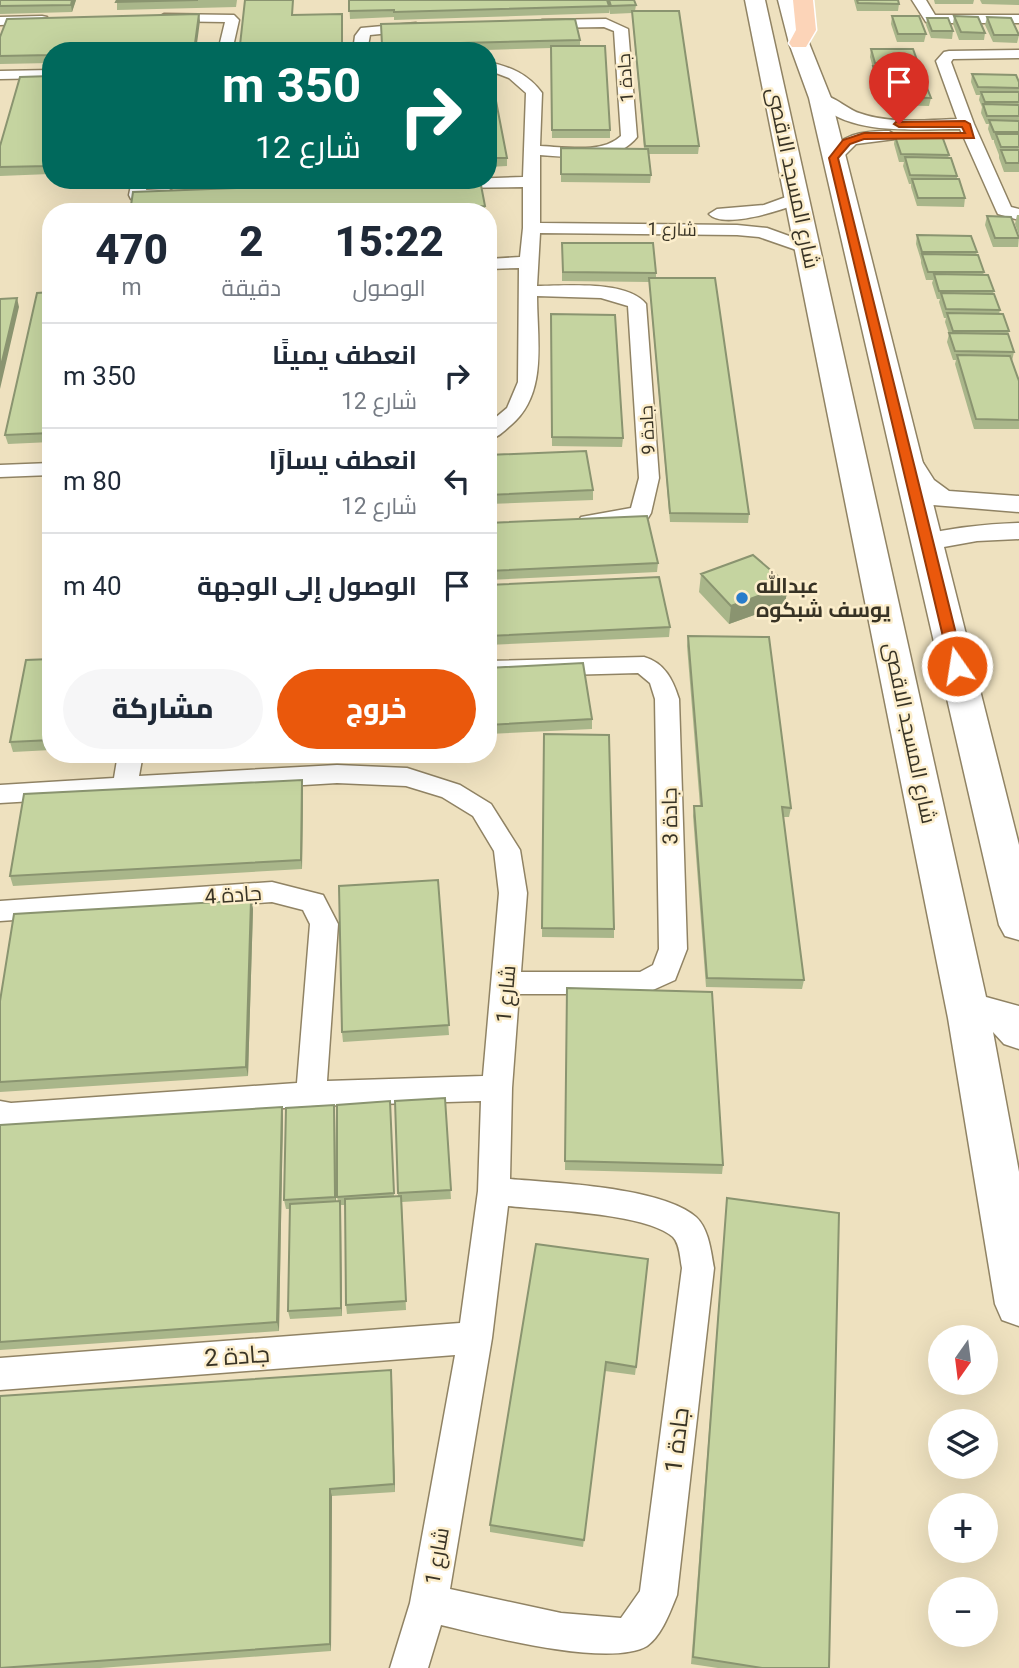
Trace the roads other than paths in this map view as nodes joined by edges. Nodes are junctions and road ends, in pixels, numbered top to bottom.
1 (755, 0) edge
2 (788, 0) edge
3 (803, 0) edge
4 (919, 0) edge
5 (155, 18) edge
6 (60, 19) edge
7 (1019, 19) edge
8 (0, 22) edge
9 (521, 24) edge
10 (438, 26) edge
11 (227, 42) edge
12 (361, 42) edge
13 (799, 43) junction
14 (1019, 54) edge
15 (497, 69) edge
16 (42, 75) edge
17 (1, 80) edge
18 (820, 98) junction
19 (779, 111) junction
20 (858, 120) junction
21 (968, 130) junction
22 (533, 150) junction
23 (842, 160) junction
24 (531, 182) junction
25 (497, 183) edge
26 (138, 189) edge
27 (192, 193) edge
28 (797, 198) junction
29 (1019, 215) edge
30 (532, 221) junction
31 (808, 248) junction
32 (528, 262) junction
33 (497, 264) edge
34 (529, 292) junction
35 (497, 427) edge
36 (904, 453) junction
37 (42, 469) edge
38 (0, 471) edge
39 (1019, 504) edge
40 (565, 523) edge
41 (1019, 530) edge
42 (927, 542) junction
43 (876, 571) junction
44 (497, 669) edge
45 (963, 690) junction
46 (129, 763) edge
47 (125, 785) junction
48 (0, 796) edge
49 (0, 911) edge
50 (1019, 925) edge
51 (508, 983) junction
52 (969, 1018) junction
53 (1019, 1032) edge
54 (497, 1088) junction
55 (311, 1094) junction
56 (0, 1114) edge
57 (494, 1191) junction
58 (1019, 1304) edge
59 (475, 1338) junction
60 (0, 1374) edge
61 (429, 1603) junction
62 (409, 1668) edge

1 - 19 main road, شارع المسجد الاقصى
2 - 13 main road, شارع المسجد الاقصى
3 - 13 main road
4 - 7 street
5 - 11 street
6 - 8 street
9 - 22 street, جادة 1
10 - 12 street
13 - 18 main road, شارع المسجد الاقصى
14 - 21 street
15 - 22 street
16 - 17 street
18 - 20 street
18 - 23 main road, شارع المسجد الاقصى
19 - 23 main road
19 - 28 main road, شارع المسجد الاقصى
20 - 21 street
20 - 23 street
21 - 23 street
21 - 29 street
22 - 24 street
23 - 36 main road, شارع المسجد الاقصى
24 - 25 street
24 - 30 street
26 - 27 street
28 - 30 street, شارع 1
28 - 31 main road, شارع المسجد الاقصى
30 - 31 street, شارع 1
30 - 32 street
31 - 43 main road, شارع المسجد الاقصى
32 - 33 street
32 - 34 street
34 - 35 street
34 - 40 street, جادة 9
36 - 39 street
36 - 42 main road, شارع المسجد الاقصى
37 - 38 street
41 - 42 street
42 - 45 main road, شارع المسجد الاقصى
43 - 45 main road
43 - 52 main road, شارع المسجد الاقصى
44 - 51 street, جادة 3
45 - 50 main road, شارع المسجد الاقصى
46 - 47 street
47 - 48 street, شارع 1
47 - 51 street, شارع 1
49 - 55 street, جادة 4
51 - 54 street, شارع 1
52 - 53 main road
52 - 58 main road, شارع المسجد الاقصى
54 - 55 street
54 - 57 street, شارع 1
55 - 56 street
57 - 59 street, شارع 1
57 - 61 street, جادة 1
59 - 60 street, جادة 2
59 - 61 street, شارع 1
61 - 62 street, شارع 1

